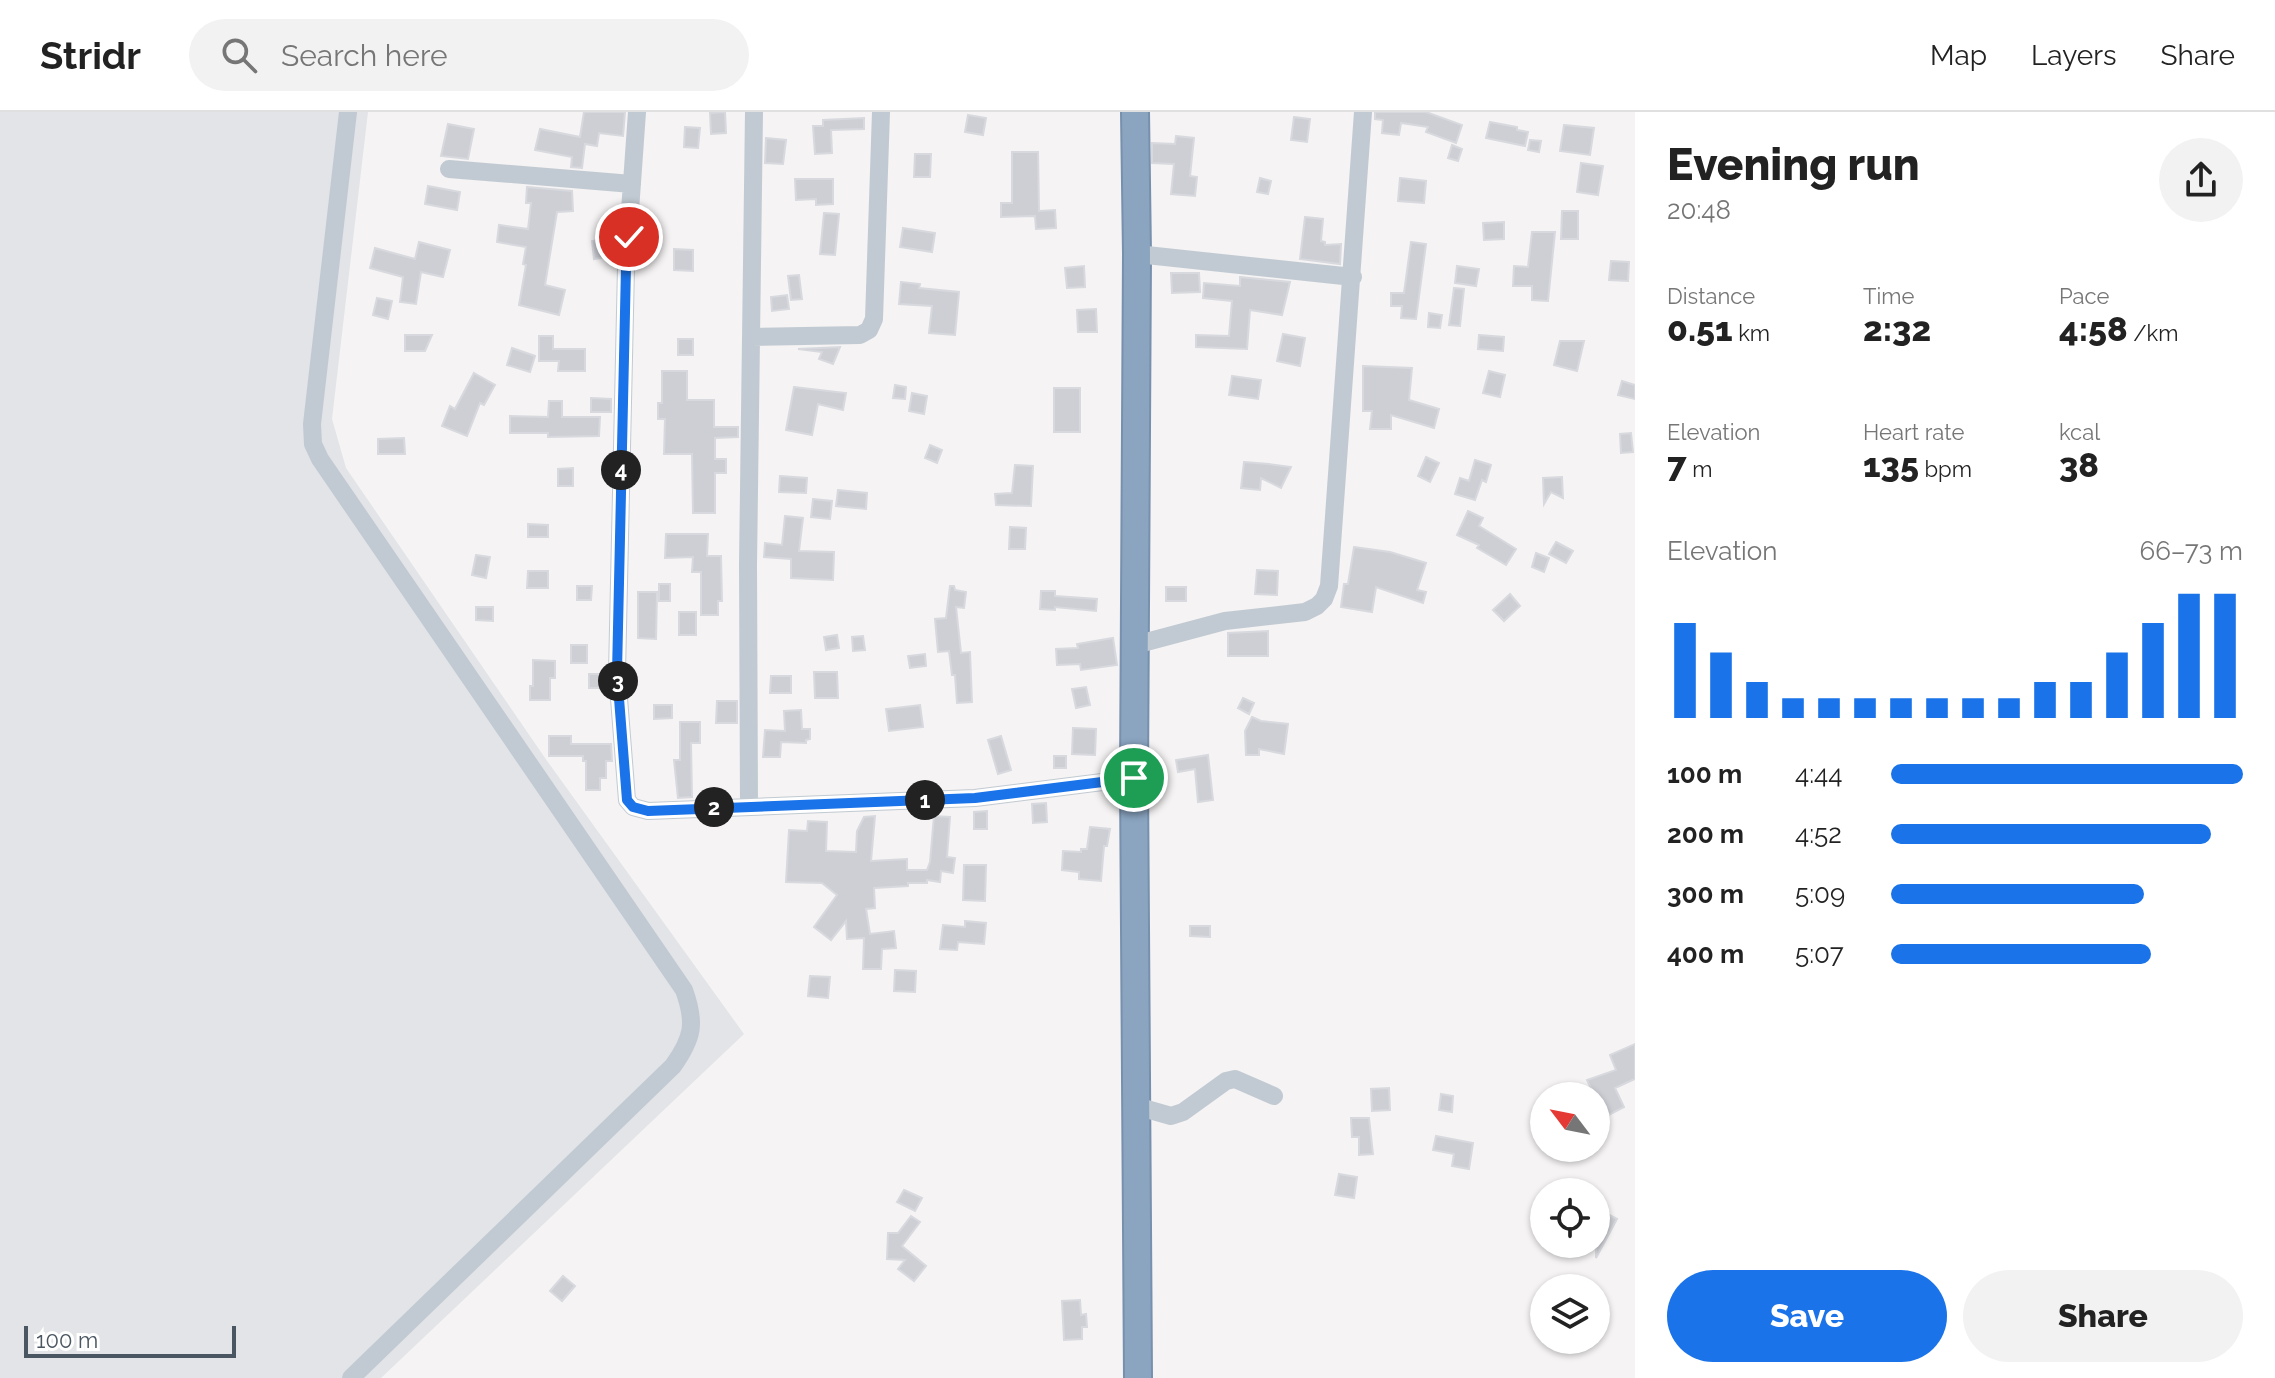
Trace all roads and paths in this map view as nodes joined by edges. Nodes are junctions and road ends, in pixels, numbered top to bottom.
1 (348, 112) edge
2 (637, 112) edge
3 (754, 112) edge
4 (881, 112) edge
5 (1135, 112) edge
6 (1363, 112) edge
7 (449, 169) dead end
8 (632, 184) junction
9 (1137, 254) junction
10 (1353, 277) junction
11 (752, 337) junction
12 (1135, 645) junction
13 (1134, 778) junction
14 (749, 805) junction
15 (1274, 1096) dead end
16 (1136, 1106) junction
17 (351, 1378) edge
18 (1138, 1378) edge

1 - 17 street
2 - 8 street
3 - 11 street
4 - 11 street
5 - 9 highway
6 - 10 street
7 - 8 street
8 - 14 street
9 - 10 street
9 - 12 highway
10 - 12 street
11 - 14 street
12 - 13 highway
13 - 14 street
13 - 16 highway
15 - 16 street
16 - 18 highway

